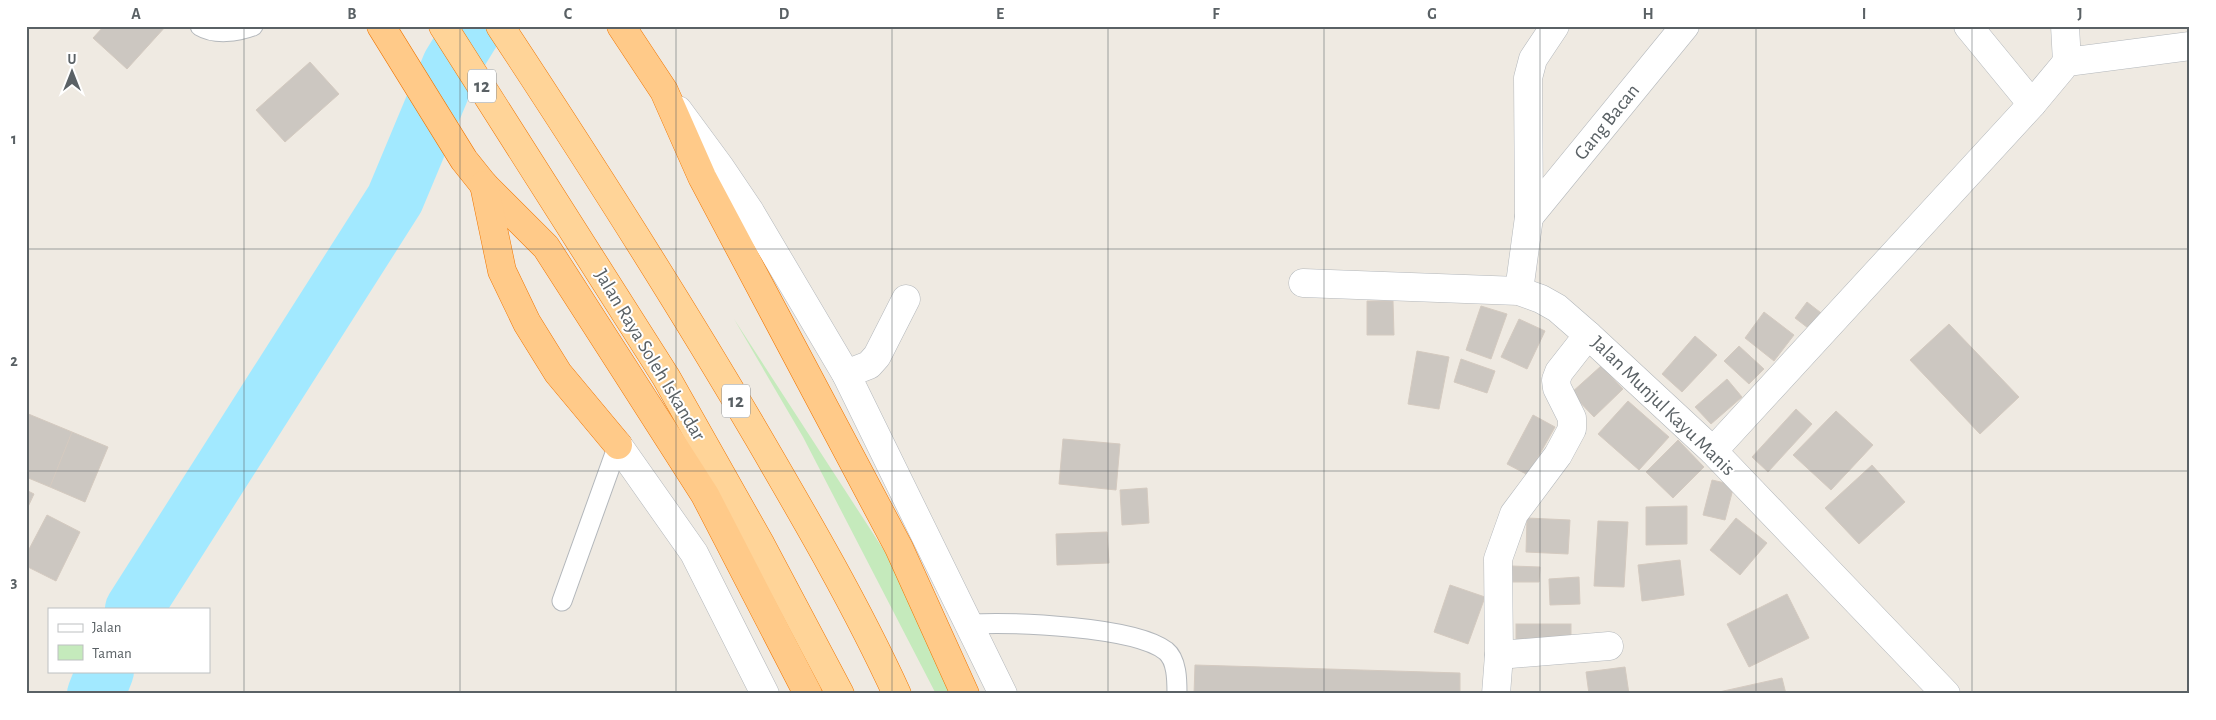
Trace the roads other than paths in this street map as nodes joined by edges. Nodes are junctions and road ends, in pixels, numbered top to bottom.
1 (200, 26) edge
2 (253, 26) edge
3 (380, 26) edge
4 (443, 26) edge
5 (500, 26) edge
6 (620, 26) edge
7 (1555, 26) edge
8 (1685, 26) edge
9 (1968, 26) edge
10 (2065, 26) edge
11 (2190, 46) edge
12 (2067, 62) junction
13 (661, 86) junction
14 (2032, 104) junction
15 (484, 185) junction
16 (1529, 217) junction
17 (1303, 283) dead end
18 (1519, 291) junction
19 (906, 299) dead end
20 (1588, 334) junction
21 (846, 374) junction
22 (618, 445) junction
23 (1713, 451) junction
24 (562, 601) dead end
25 (970, 624) junction
26 (1609, 646) dead end
27 (1499, 655) junction
28 (765, 694) edge
29 (808, 694) edge
30 (840, 694) edge
31 (897, 694) edge
32 (965, 694) edge
33 (1003, 694) edge
34 (1177, 694) edge
35 (1496, 694) edge
36 (1946, 694) edge

1 - 2 lane
3 - 15 highway
4 - 30 highway, Jalan Raya Soleh Iskandar / 12
5 - 31 highway, 12
6 - 13 highway
7 - 16 street
8 - 16 street, Gang Bacan
9 - 14 street
10 - 12 street
11 - 12 street
12 - 14 street
13 - 21 street
13 - 32 highway
14 - 23 street
15 - 22 highway
15 - 29 highway
16 - 18 street
17 - 18 street, Jalan Munjul Kayu Manis
18 - 20 street, Jalan Munjul Kayu Manis
19 - 21 street
20 - 23 street, Jalan Munjul Kayu Manis
20 - 27 street
21 - 25 street
22 - 24 lane
22 - 28 street
23 - 36 street, Jalan Munjul Kayu Manis
25 - 33 street
25 - 34 lane
26 - 27 street
27 - 35 street

